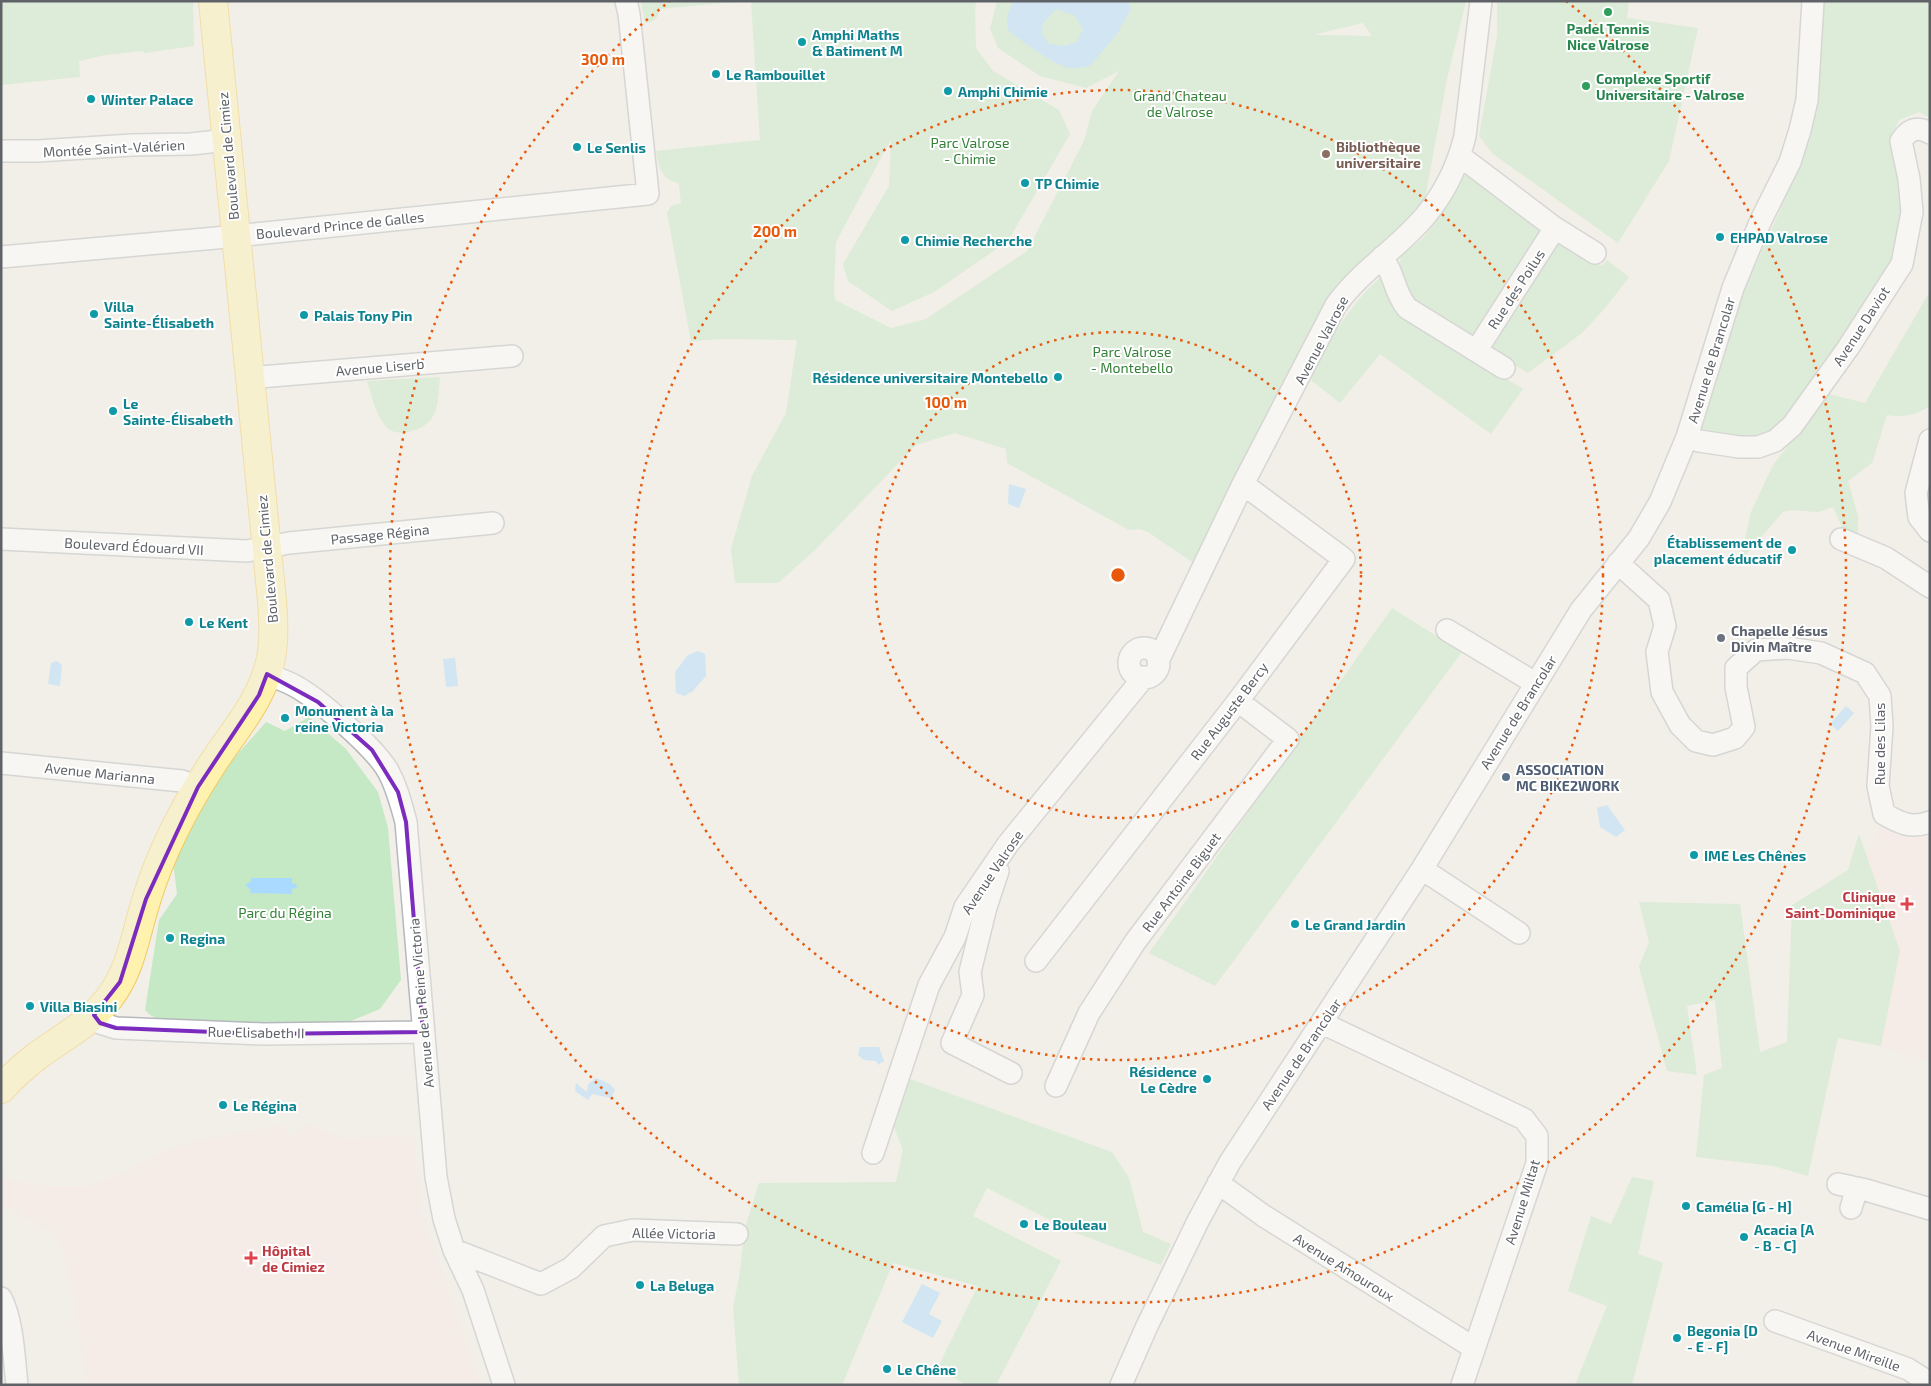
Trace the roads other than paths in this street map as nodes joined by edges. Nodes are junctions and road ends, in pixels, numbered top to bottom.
1 (213, 1) edge
2 (626, 1) edge
3 (1481, 1) edge
4 (1813, 1) edge
5 (1930, 133) edge
6 (227, 140) junction
7 (1, 151) edge
8 (1460, 156) junction
9 (1555, 228) junction
10 (235, 236) junction
11 (1595, 253) dead end
12 (1, 257) edge
13 (1382, 257) junction
14 (1476, 351) junction
15 (512, 356) dead end
16 (1504, 368) dead end
17 (249, 378) junction
18 (1687, 437) junction
19 (1930, 440) edge
20 (1243, 484) junction
21 (494, 523) dead end
22 (1930, 531) edge
23 (1, 539) edge
24 (1841, 539) dead end
25 (266, 548) junction
26 (1618, 563) junction
27 (1930, 587) edge
28 (1447, 630) dead end
29 (267, 674) junction
30 (1535, 683) junction
31 (1238, 701) junction
32 (1, 763) edge
33 (198, 787) junction
34 (1930, 822) edge
35 (1008, 844) junction
36 (1422, 869) junction
37 (1519, 934) dead end
38 (1036, 961) dead end
39 (94, 1015) junction
40 (1322, 1022) junction
41 (423, 1032) junction
42 (1012, 1073) dead end
43 (1056, 1086) dead end
44 (1, 1089) edge
45 (873, 1153) dead end
46 (1218, 1183) junction
47 (1848, 1194) dead end
48 (1930, 1209) edge
49 (737, 1234) dead end
50 (454, 1250) junction
51 (1, 1298) edge
52 (1775, 1321) dead end
53 (1474, 1348) junction
54 (1930, 1383) edge
55 (16, 1385) edge
56 (504, 1385) edge
57 (1121, 1385) edge
58 (1462, 1385) edge

1 - 6 main road, Boulevard de Cimiez
2 - 10 street, Boulevard Prince de Galles
3 - 8 street, Avenue Valrose
4 - 18 street, Avenue de Brancolar
5 - 18 street, Avenue Daviot
6 - 7 street, Montée Saint-Valérien
6 - 10 main road, Boulevard de Cimiez
8 - 9 street
8 - 13 street, Avenue Valrose
9 - 11 street
9 - 14 street, Rue des Poilus
10 - 12 street, Boulevard Prince de Galles
10 - 17 main road, Boulevard de Cimiez
13 - 14 street
13 - 20 street, Avenue Valrose
14 - 16 street
15 - 17 street, Avenue Liserb
17 - 25 main road, Boulevard de Cimiez
18 - 26 street, Avenue de Brancolar
19 - 22 street
20 - 31 street, Rue Auguste Bercy
20 - 35 street, Avenue Valrose
21 - 25 street, Passage Régina
23 - 25 street, Boulevard Édouard VII
24 - 27 street
25 - 29 main road, Boulevard de Cimiez
26 - 30 street, Avenue de Brancolar
26 - 34 street, Rue des Lilas
28 - 30 street
29 - 33 main road, Boulevard de Cimiez
29 - 41 street, Avenue de la Reine Victoria
30 - 36 street, Avenue de Brancolar
31 - 38 street, Rue Auguste Bercy
31 - 43 street, Rue Antoine Biguet
32 - 33 street, Avenue Marianna
33 - 39 main road, Boulevard de Cimiez
35 - 42 street
35 - 45 street, Avenue Valrose
36 - 37 street
36 - 40 street, Avenue de Brancolar
39 - 41 street, Rue Elisabeth II
39 - 44 main road, Boulevard de Cimiez
40 - 46 street, Avenue de Brancolar
40 - 53 street, Avenue Miltat
41 - 50 street, Avenue de la Reine Victoria
46 - 53 street, Avenue Amouroux
46 - 57 street, Avenue de Brancolar
47 - 48 street
49 - 50 street, Allée Victoria
50 - 56 street, Avenue de la Reine Victoria
51 - 55 street
52 - 54 street, Avenue Mireille
53 - 58 street, Avenue Miltat

